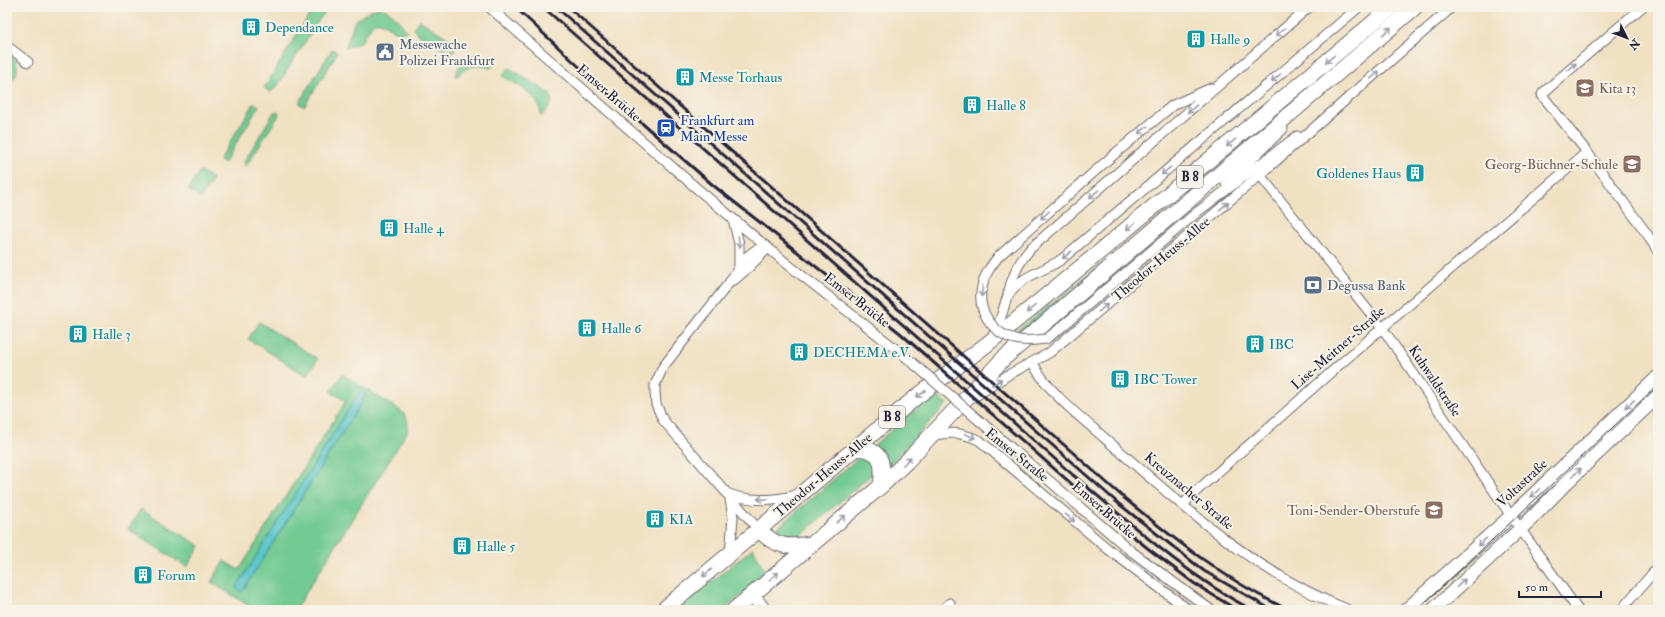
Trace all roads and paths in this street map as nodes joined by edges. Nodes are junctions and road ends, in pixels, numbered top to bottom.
1 (489, 7) edge
2 (1309, 7) edge
3 (1359, 7) edge
4 (1392, 7) edge
5 (1415, 7) edge
6 (1452, 7) edge
7 (1642, 7) edge
8 (7, 46) edge
9 (1359, 55) junction
10 (28, 62) dead end
11 (1221, 83) junction
12 (1357, 91) junction
13 (1587, 152) junction
14 (1260, 175) junction
15 (1196, 213) junction
16 (733, 219) junction
17 (767, 247) junction
18 (1658, 252) edge
19 (739, 266) junction
20 (729, 283) junction
21 (1007, 298) junction
22 (1383, 329) junction
23 (986, 345) junction
24 (1033, 363) junction
25 (1658, 377) edge
26 (1658, 396) edge
27 (953, 411) junction
28 (932, 435) junction
29 (856, 448) junction
30 (881, 486) junction
31 (802, 493) junction
32 (728, 495) junction
33 (1183, 505) junction
34 (1511, 516) junction
35 (1520, 529) junction
36 (758, 530) junction
37 (811, 544) junction
38 (730, 554) junction
39 (1658, 568) edge
40 (752, 594) junction
41 (950, 602) dead end
42 (663, 610) edge
43 (734, 610) edge
44 (764, 610) edge
45 (942, 610) edge
46 (1189, 610) edge
47 (1211, 610) edge
48 (1350, 610) edge
49 (1406, 610) edge
50 (1433, 610) edge
51 (1578, 610) edge
52 (1621, 610) edge

1 - 16 street, Emser Brücke
2 -> 11 street, Theodor-Heuss-Allee
3 -> 21 street, Theodor-Heuss-Allee
4 -> 23 main road, Theodor-Heuss-Allee / B 8
9 -> 5 main road, Theodor-Heuss-Allee / B 8
12 -> 6 street, Theodor-Heuss-Allee
13 -> 7 street
8 - 10 street
9 - 15 street, Theodor-Heuss-Allee
9 - 27 main road, Theodor-Heuss-Allee / B 8
11 -> 15 street, Theodor-Heuss-Allee, bridge
11 -> 21 street, Theodor-Heuss-Allee
12 - 14 street, Theodor-Heuss-Allee
12 - 15 street, Theodor-Heuss-Allee
13 - 18 street
13 - 22 street, Lise-Meitner-Straße
14 - 22 street, Kuhwaldstraße
24 -> 14 street, Theodor-Heuss-Allee
16 - 17 street, Emser Brücke
16 -> 19 street
17 - 19 street
17 - 20 street
17 - 47 street, Emser Brücke, bridge
19 - 20 street
20 - 32 street
21 - 23 street, Theodor-Heuss-Allee
22 - 33 street, Lise-Meitner-Straße
22 - 34 street, Kuhwaldstraße
23 -> 29 main road, Theodor-Heuss-Allee / B 8
27 -> 24 street, Theodor-Heuss-Allee
24 - 33 street, Kreuznacher Straße
25 -> 34 street, Voltastraße
35 -> 26 street
27 - 28 main road, Theodor-Heuss-Allee / B 8
30 -> 28 main road, Theodor-Heuss-Allee / B 8
28 -> 46 street, Emser Straße
29 - 30 main road
29 - 31 main road, Theodor-Heuss-Allee / B 8
37 -> 30 main road, Theodor-Heuss-Allee / B 8
31 -> 32 street
31 - 36 main road, Theodor-Heuss-Allee / B 8
32 - 36 street
32 - 38 street
33 - 48 street, Kreuznacher Straße
34 - 35 street, Kuhwaldstraße
34 -> 49 street, Voltastraße
50 -> 35 street
35 - 51 street, Kuhwaldstraße
36 - 37 main road
36 - 38 main road, Theodor-Heuss-Allee / B 8
40 -> 37 main road, Theodor-Heuss-Allee / B 8
38 -> 42 main road, Theodor-Heuss-Allee / B 8
39 - 52 street
40 - 43 main road, Theodor-Heuss-Allee / B 8
40 - 44 street
41 - 45 street

